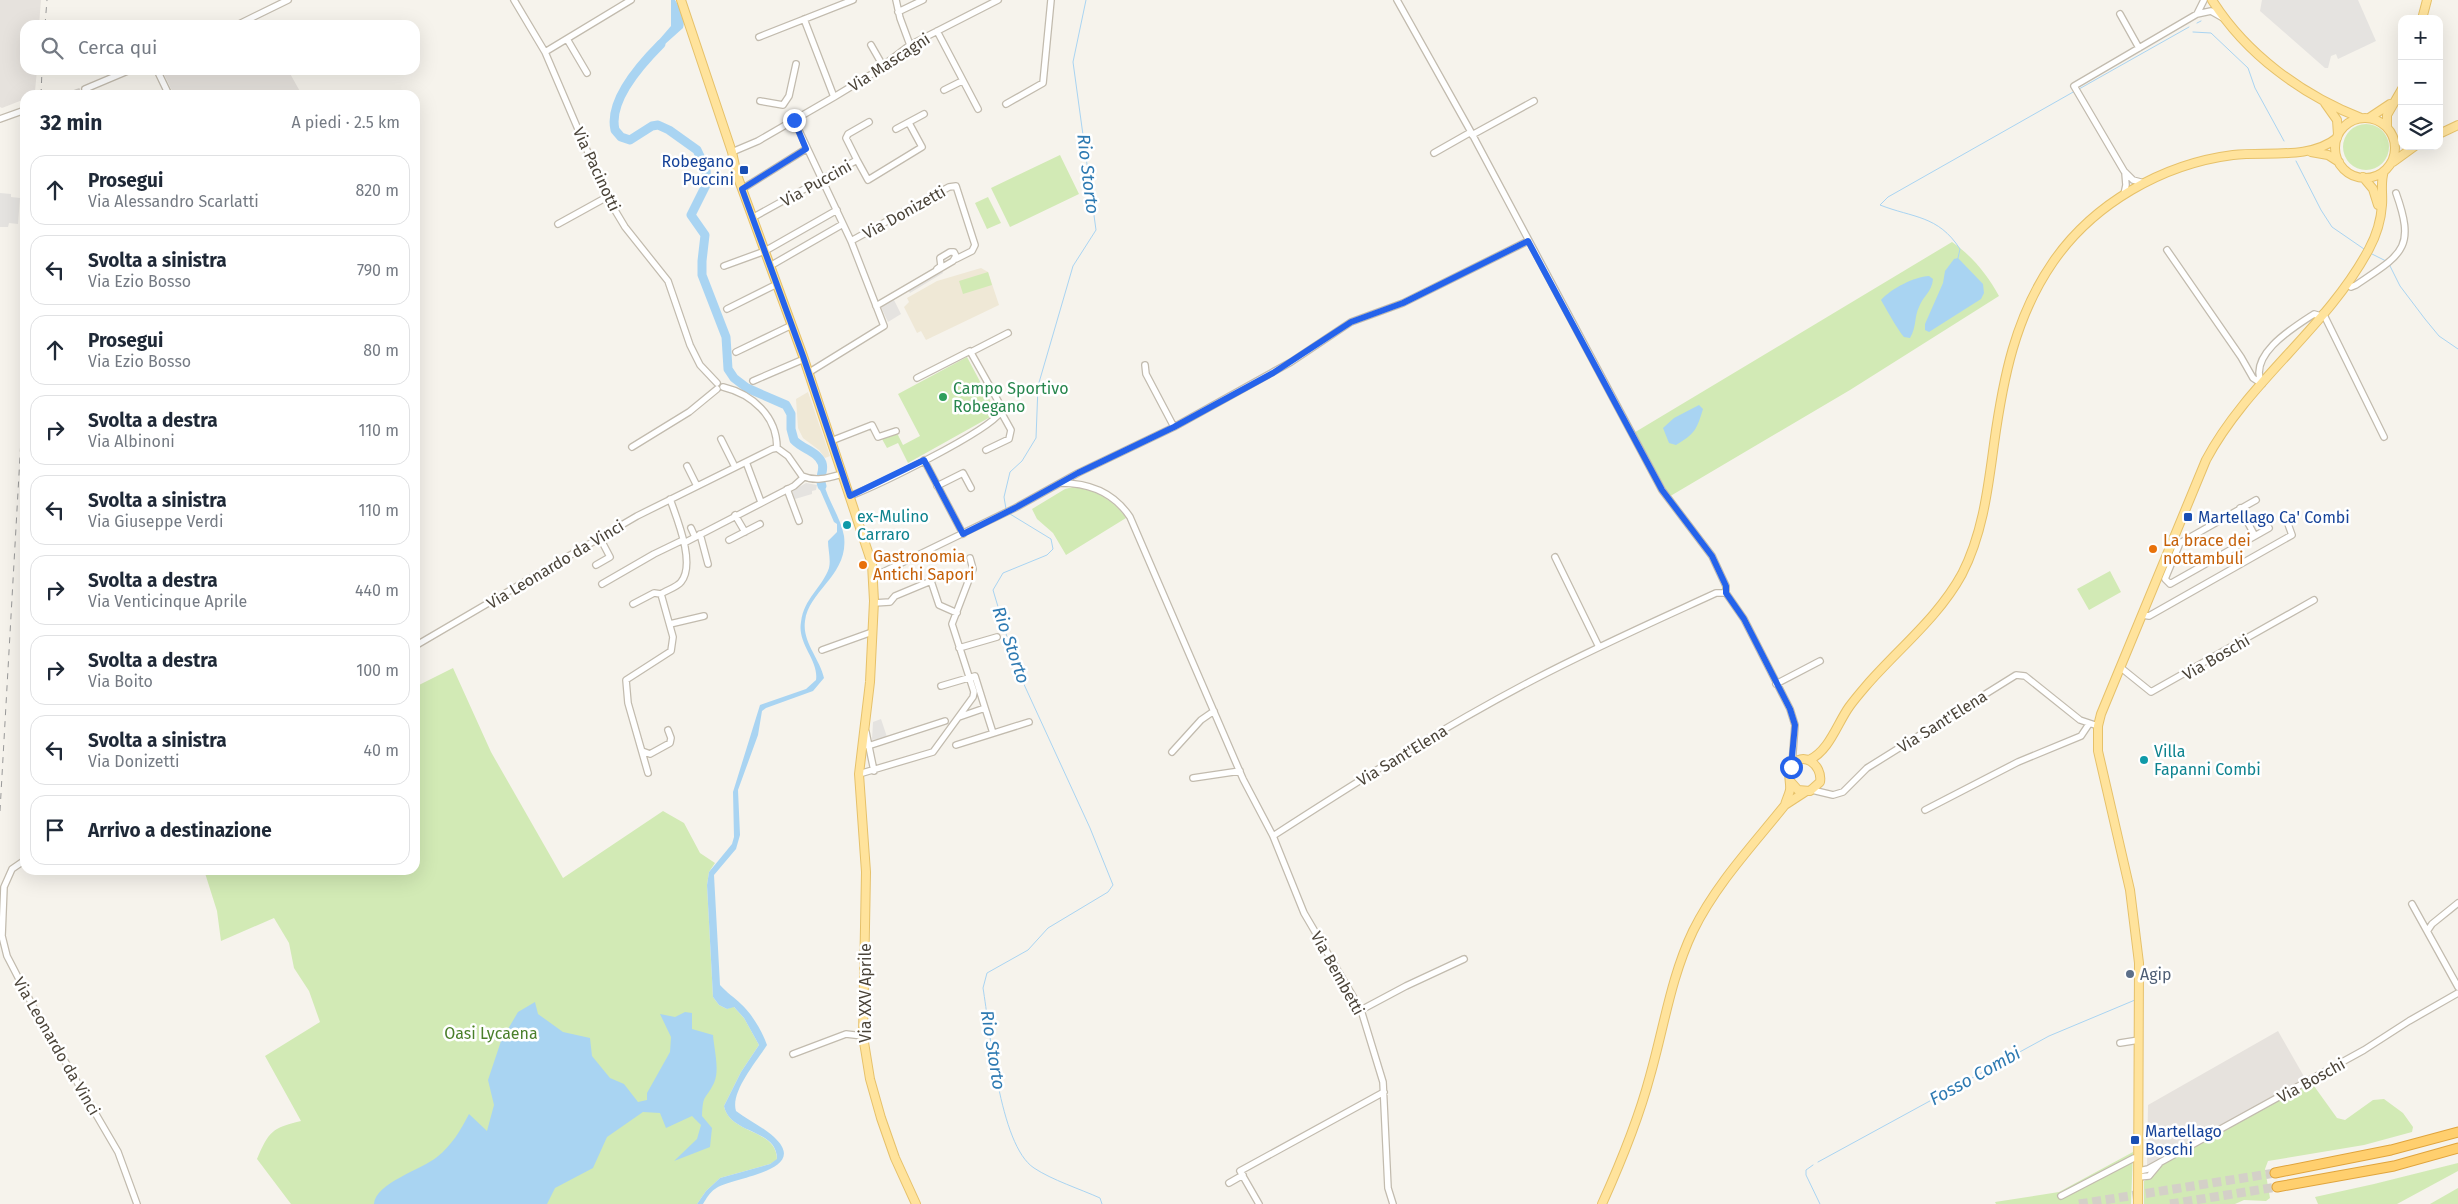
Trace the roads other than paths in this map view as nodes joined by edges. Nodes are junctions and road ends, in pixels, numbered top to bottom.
1 (288, 0) edge
2 (514, 0) edge
3 (631, 0) edge
4 (682, 0) edge
5 (853, 0) edge
6 (896, 0) edge
7 (923, 0) edge
8 (998, 0) edge
9 (1050, 0) edge
10 (1397, 0) edge
11 (2204, 0) edge
12 (2212, 0) edge
13 (2427, 0) edge
14 (898, 12) junction
15 (2120, 14) dead end
16 (2197, 14) junction
17 (2423, 15) edge
18 (804, 19) junction
19 (247, 20) edge
20 (2227, 20) junction
21 (937, 31) junction
22 (759, 38) dead end
23 (568, 39) junction
24 (871, 45) dead end
25 (910, 45) junction
26 (2138, 48) junction
27 (545, 52) junction
28 (796, 64) dead end
29 (883, 66) junction
30 (587, 73) dead end
31 (118, 75) edge
32 (160, 75) edge
33 (962, 81) junction
34 (85, 89) tunnel mouth
35 (167, 90) edge
36 (944, 90) dead end
37 (2398, 95) edge
38 (834, 97) junction
39 (760, 101) dead end
40 (1534, 101) dead end
41 (2394, 101) junction
42 (2324, 102) junction
43 (1006, 104) dead end
44 (978, 109) dead end
45 (20, 112) edge
46 (924, 114) dead end
47 (2365, 118) junction
48 (0, 119) edge
49 (794, 120) junction
50 (869, 122) dead end
51 (909, 123) junction
52 (2458, 126) edge
53 (2387, 127) junction
54 (896, 129) dead end
55 (2443, 132) edge
56 (1471, 133) junction
57 (2338, 136) junction
58 (2393, 136) junction
59 (2398, 138) edge
60 (806, 149) junction
61 (2409, 150) edge
62 (2306, 151) junction
63 (732, 152) junction
64 (1434, 152) dead end
65 (857, 160) junction
66 (2339, 162) junction
67 (2391, 163) junction
68 (2124, 171) junction
69 (2384, 171) junction
70 (2362, 177) junction
71 (822, 179) junction
72 (2144, 183) junction
73 (742, 189) junction
74 (2396, 193) dead end
75 (2124, 194) junction
76 (607, 197) junction
77 (837, 210) junction
78 (2380, 216) junction
79 (752, 218) junction
80 (558, 224) dead end
81 (843, 224) junction
82 (851, 241) junction
83 (1528, 241) junction
84 (2167, 250) dead end
85 (765, 251) junction
86 (956, 259) junction
87 (724, 266) dead end
88 (770, 266) junction
89 (937, 269) junction
90 (777, 284) junction
91 (2347, 284) junction
92 (876, 306) junction
93 (727, 309) dead end
94 (2322, 315) junction
95 (792, 325) junction
96 (1008, 334) dead end
97 (736, 352) dead end
98 (971, 352) junction
99 (804, 359) junction
100 (1145, 365) dead end
101 (808, 373) junction
102 (917, 378) dead end
103 (753, 382) dead end
104 (2262, 384) junction
105 (719, 386) junction
106 (1001, 412) junction
107 (1174, 427) junction
108 (896, 431) dead end
109 (2384, 437) dead end
110 (721, 439) dead end
111 (831, 441) junction
112 (632, 447) dead end
113 (777, 448) junction
114 (986, 450) dead end
115 (924, 460) junction
116 (746, 462) junction
117 (687, 466) dead end
118 (735, 467) junction
119 (842, 474) junction
120 (804, 477) junction
121 (1062, 483) junction
122 (698, 486) junction
123 (937, 486) junction
124 (971, 488) dead end
125 (787, 489) junction
126 (850, 496) junction
127 (670, 499) junction
128 (2256, 500) dead end
129 (761, 502) junction
130 (2240, 508) junction
131 (736, 515) junction
132 (799, 522) dead end
133 (760, 524) dead end
134 (2288, 524) dead end
135 (691, 528) dead end
136 (2269, 528) dead end
137 (745, 532) junction
138 (963, 534) junction
139 (697, 536) junction
140 (2255, 536) junction
141 (600, 538) junction
142 (729, 540) dead end
143 (684, 541) junction
144 (2176, 542) junction
145 (1555, 557) dead end
146 (970, 558) dead end
147 (708, 564) dead end
148 (596, 565) dead end
149 (874, 574) junction
150 (602, 584) dead end
151 (1726, 593) junction
152 (661, 594) junction
153 (2314, 600) dead end
154 (874, 603) junction
155 (633, 604) dead end
156 (957, 613) junction
157 (2142, 615) junction
158 (704, 616) dead end
159 (670, 624) junction
160 (872, 632) junction
161 (997, 637) dead end
162 (420, 643) edge
163 (1599, 646) junction
164 (959, 648) junction
165 (822, 650) dead end
166 (1820, 661) dead end
167 (2120, 667) junction
168 (969, 676) junction
169 (1776, 684) junction
170 (941, 686) dead end
171 (985, 708) junction
172 (1214, 711) junction
173 (958, 717) junction
174 (944, 721) dead end
175 (1029, 722) dead end
176 (2089, 724) junction
177 (864, 726) junction
178 (2098, 726) junction
179 (668, 730) dead end
180 (992, 733) junction
181 (1828, 742) junction
182 (956, 745) dead end
183 (868, 746) junction
184 (1794, 746) junction
185 (642, 751) junction
186 (1172, 752) dead end
187 (1806, 760) junction
188 (1792, 765) junction
189 (1819, 769) junction
190 (874, 771) junction
191 (1240, 771) junction
192 (648, 773) dead end
193 (859, 774) junction
194 (1193, 778) dead end
195 (1790, 781) junction
196 (1820, 782) junction
197 (1808, 791) junction
198 (1828, 794) junction
199 (1784, 805) junction
200 (1925, 810) dead end
201 (1273, 836) junction
202 (20, 863) edge
203 (2458, 903) edge
204 (2412, 904) dead end
205 (2428, 930) junction
206 (1, 936) edge
207 (1464, 959) dead end
208 (2458, 987) edge
209 (2458, 993) edge
210 (1361, 1010) junction
211 (863, 1036) junction
212 (2139, 1040) junction
213 (2120, 1042) dead end
214 (793, 1054) dead end
215 (1384, 1092) junction
216 (2458, 1132) edge
217 (2458, 1148) edge
218 (2139, 1158) junction
219 (2275, 1173) tunnel mouth
220 (2139, 1174) junction
221 (1242, 1175) junction
222 (1229, 1183) dead end
223 (2277, 1187) tunnel mouth
224 (2061, 1196) dead end
225 (138, 1204) edge
226 (916, 1204) edge
227 (1259, 1204) edge
228 (1392, 1204) edge
229 (1602, 1204) edge
230 (2138, 1204) edge

1 - 19 street
2 - 27 street, Via Pacinotti
3 - 23 street
4 - 63 main road, Via XXV Aprile
5 - 18 street
6 - 14 street
7 - 14 street
8 - 21 street, Via Mascagni
9 - 43 street
10 - 56 street
11 - 16 street
12 - 20 main road
13 - 17 main road
14 - 25 street
15 - 26 street
16 - 20 street
16 - 26 street
18 - 22 street
18 - 38 street, Via Mascagni
20 - 42 main road
21 - 25 street, Via Mascagni
21 - 33 street
23 - 27 street
23 - 30 street
24 - 29 street
25 - 29 street, Via Mascagni
26 - 68 street
27 - 76 street, Via Pacinotti
28 - 39 street
29 - 38 street, Via Mascagni
31 - 34 street
32 - 35 street
33 - 36 street
33 - 44 street
37 - 41 main road
38 - 49 street, Via Mascagni
40 - 56 street
41 - 47 main road
41 - 53 main road
42 - 47 main road
42 - 57 main road
45 - 48 street
46 - 51 street
47 - 53 main road
47 - 57 main road
49 - 60 street, Via Donizetti
49 - 63 street, Via Mascagni
50 - 65 street
51 - 54 street
51 - 65 street, Via Puccini
52 - 55 main road
53 - 58 main road
56 - 64 street
56 - 83 street
57 - 62 main road
57 - 66 main road
58 - 59 main road
58 - 67 main road
60 - 71 street, Via Donizetti
60 - 73 street
61 - 67 main road
62 - 66 main road
62 - 72 main road
63 - 73 main road, Via XXV Aprile
65 - 71 street, Via Puccini
66 - 70 main road
67 - 69 main road
68 - 72 street
68 - 75 street
69 - 70 main road
69 - 78 main road
70 - 78 main road
71 - 77 street, Via Donizetti
71 - 79 street, Via Puccini
72 - 75 main road
73 - 79 main road, Via XXV Aprile
74 - 91 street
75 - 181 main road
76 - 80 street
76 - 105 street, Via Pacinotti
77 - 81 street, Via Donizetti
77 - 85 street
78 - 91 main road
79 - 85 main road, Via XXV Aprile
81 - 82 street, Via Donizetti
81 - 88 street
82 - 86 street, Via Donizetti
82 - 92 street, Via Donizetti
83 - 107 street
83 - 151 street
84 - 104 street
85 - 87 street
85 - 88 main road, Via XXV Aprile
86 - 89 street
86 - 89 street
88 - 90 main road, Via XXV Aprile
89 - 92 street
90 - 93 street
90 - 95 main road, Via XXV Aprile
91 - 94 main road
92 - 101 street, Via Donizetti
94 - 104 main road
94 - 104 street
94 - 109 street
95 - 97 street
95 - 99 main road, Via XXV Aprile
96 - 98 street
98 - 102 street
98 - 106 street
99 - 101 main road, Via XXV Aprile
99 - 103 street
100 - 107 street
101 - 111 main road, Via XXV Aprile
104 - 144 main road
105 - 112 street
105 - 113 street, Via Pacinotti
106 - 114 street
106 - 115 street
107 - 121 street
108 - 111 street
110 - 118 street
111 - 119 main road, Via XXV Aprile
113 - 116 street, Via Leonardo da Vinci
113 - 120 street
115 - 123 street
115 - 126 street
116 - 118 street, Via Leonardo da Vinci
116 - 129 street
117 - 122 street
118 - 122 street, Via Leonardo da Vinci
119 - 120 street
119 - 126 main road, Via XXV Aprile
120 - 125 street
121 - 138 street
121 - 172 street
122 - 127 street, Via Leonardo da Vinci
123 - 124 street
123 - 138 street
125 - 129 street
125 - 132 street
126 - 149 main road, Via XXV Aprile
127 - 141 street, Via Leonardo da Vinci
127 - 143 street
128 - 130 street
129 - 131 street
130 - 140 street
130 - 144 street
131 - 137 street
131 - 139 street
133 - 137 street
134 - 157 street
135 - 139 street
136 - 140 street
137 - 142 street
138 - 149 street
139 - 143 street
139 - 147 street
140 - 144 street
141 - 148 street
141 - 162 street, Via Leonardo da Vinci
143 - 150 street
143 - 152 street
144 - 157 main road
145 - 163 street
146 - 156 street
149 - 154 main road, Via XXV Aprile
151 - 163 street, Via Sant'Elena
151 - 169 street
152 - 155 street
152 - 159 street
153 - 167 street, Via Boschi
154 - 156 street
154 - 160 main road, Via XXV Aprile
156 - 164 street
157 - 167 main road
158 - 159 street
159 - 185 street
160 - 165 street
160 - 177 main road, Via XXV Aprile
161 - 164 street
163 - 201 street, Via Sant'Elena
164 - 168 street
166 - 169 street
167 - 178 main road
168 - 170 street
168 - 171 street
168 - 173 street
169 - 184 street
171 - 173 street
171 - 180 street
172 - 186 street
172 - 191 street
173 - 190 street
174 - 183 street
175 - 180 street
176 - 178 street
176 - 198 street, Via Sant'Elena
176 - 200 street
177 - 183 street
177 - 193 main road, Via XXV Aprile
178 - 212 main road
179 - 185 street
180 - 182 street
181 - 187 main road
181 - 189 main road
183 - 190 street
184 - 187 street
184 - 188 street
185 - 192 street
187 - 188 main road
187 - 189 main road
188 - 195 main road
189 - 196 main road
190 - 193 street
191 - 194 street
191 - 201 street
193 - 211 main road, Via XXV Aprile
195 - 197 main road
195 - 199 main road
196 - 197 main road
196 - 198 street
197 - 198 street
197 - 199 main road
199 - 229 main road
201 - 210 street, Via Bembetti
202 - 206 street, Via Leonardo da Vinci
203 - 205 street
204 - 205 street
205 - 208 street
206 - 225 street, Via Leonardo da Vinci
207 - 210 street
209 - 220 street, Via Boschi
210 - 215 street, Via Bembetti
211 - 214 street
211 - 226 main road, Via XXV Aprile
212 - 213 street
212 - 218 main road
215 - 221 street
215 - 228 street, Via Bembetti
216 - 219 highway
217 - 223 highway
218 - 220 main road
218 - 224 street
220 - 230 main road
221 - 222 street
221 - 227 street

